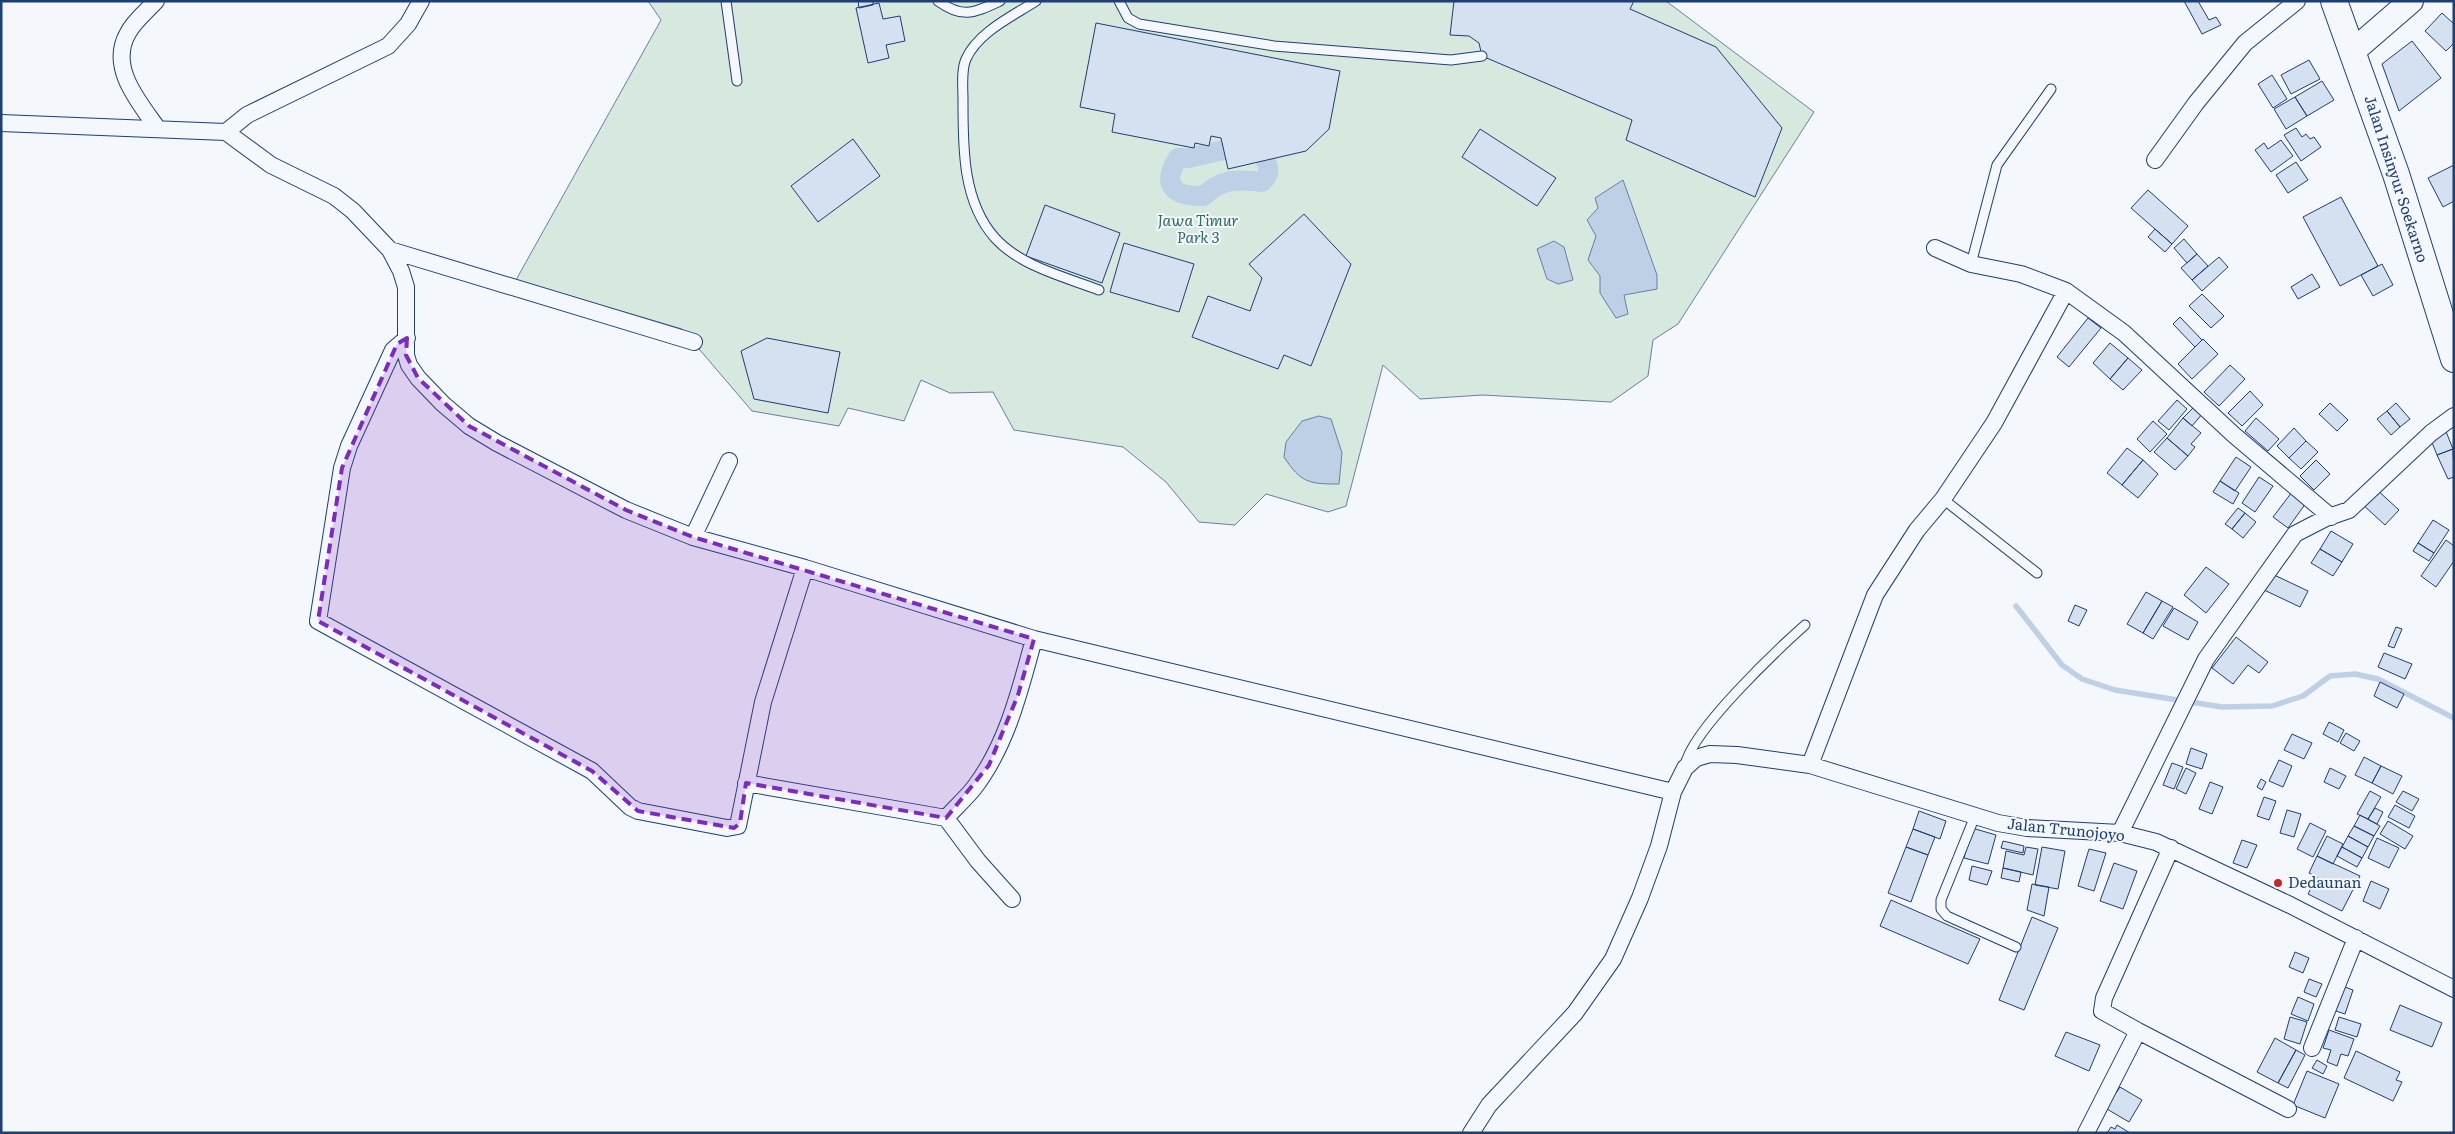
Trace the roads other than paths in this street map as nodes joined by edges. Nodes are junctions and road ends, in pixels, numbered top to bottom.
1 (156, 1) edge
2 (421, 1) edge
3 (726, 1) edge
4 (938, 1) edge
5 (1000, 1) edge
6 (1036, 1) edge
7 (1119, 1) edge
8 (2297, 1) edge
9 (2334, 1) edge
10 (2411, 1) edge
11 (2352, 52) junction
12 (1482, 56) dead end
13 (737, 81) dead end
14 (2051, 88) dead end
15 (1, 123) edge
16 (158, 129) junction
17 (226, 132) junction
18 (2155, 160) dead end
19 (1935, 248) dead end
20 (390, 250) junction
21 (1971, 264) junction
22 (1099, 290) dead end
23 (2066, 291) junction
24 (407, 338) junction
25 (694, 342) dead end
26 (2454, 358) edge
27 (2454, 416) edge
28 (729, 461) dead end
29 (1943, 498) junction
30 (2331, 518) junction
31 (693, 536) junction
32 (804, 568) junction
33 (2037, 573) dead end
34 (1805, 625) dead end
35 (1034, 639) junction
36 (1810, 765) junction
37 (1685, 768) junction
38 (746, 783) junction
39 (1674, 792) junction
40 (1975, 816) junction
41 (946, 818) junction
42 (2120, 833) junction
43 (2171, 848) junction
44 (1012, 899) dead end
45 (2356, 938) junction
46 (2016, 947) dead end
47 (2454, 989) edge
48 (2138, 1031) junction
49 (2312, 1048) dead end
50 (2288, 1109) dead end
51 (1471, 1133) edge
52 (2086, 1133) edge

1 - 16 street
2 - 17 street
3 - 13 lane
4 - 5 lane
6 - 22 lane
7 - 12 lane
8 - 18 street
9 - 11 main road, Jalan Insinyur Soekarno
10 - 11 street
11 - 26 main road, Jalan Insinyur Soekarno
14 - 21 lane
15 - 16 street
16 - 17 street
17 - 20 street
19 - 21 street
20 - 24 street
20 - 25 street
21 - 23 street
23 - 29 street
23 - 30 street
24 - 31 street
24 - 38 street
27 - 30 street
28 - 31 street
29 - 33 lane
29 - 36 street
30 - 42 street
31 - 32 street
32 - 35 street
32 - 38 street
34 - 37 lane
35 - 39 street
35 - 41 street
36 - 37 street, Jalan Trunojoyo
36 - 40 street, Jalan Trunojoyo
37 - 39 street
38 - 41 street
39 - 51 street
40 - 42 street, Jalan Trunojoyo
40 - 46 lane
41 - 44 street
42 - 43 street, Jalan Trunojoyo
43 - 45 street, Jalan Trunojoyo
43 - 48 street
45 - 47 street, Jalan Trunojoyo
45 - 49 street
48 - 50 street
48 - 52 street

